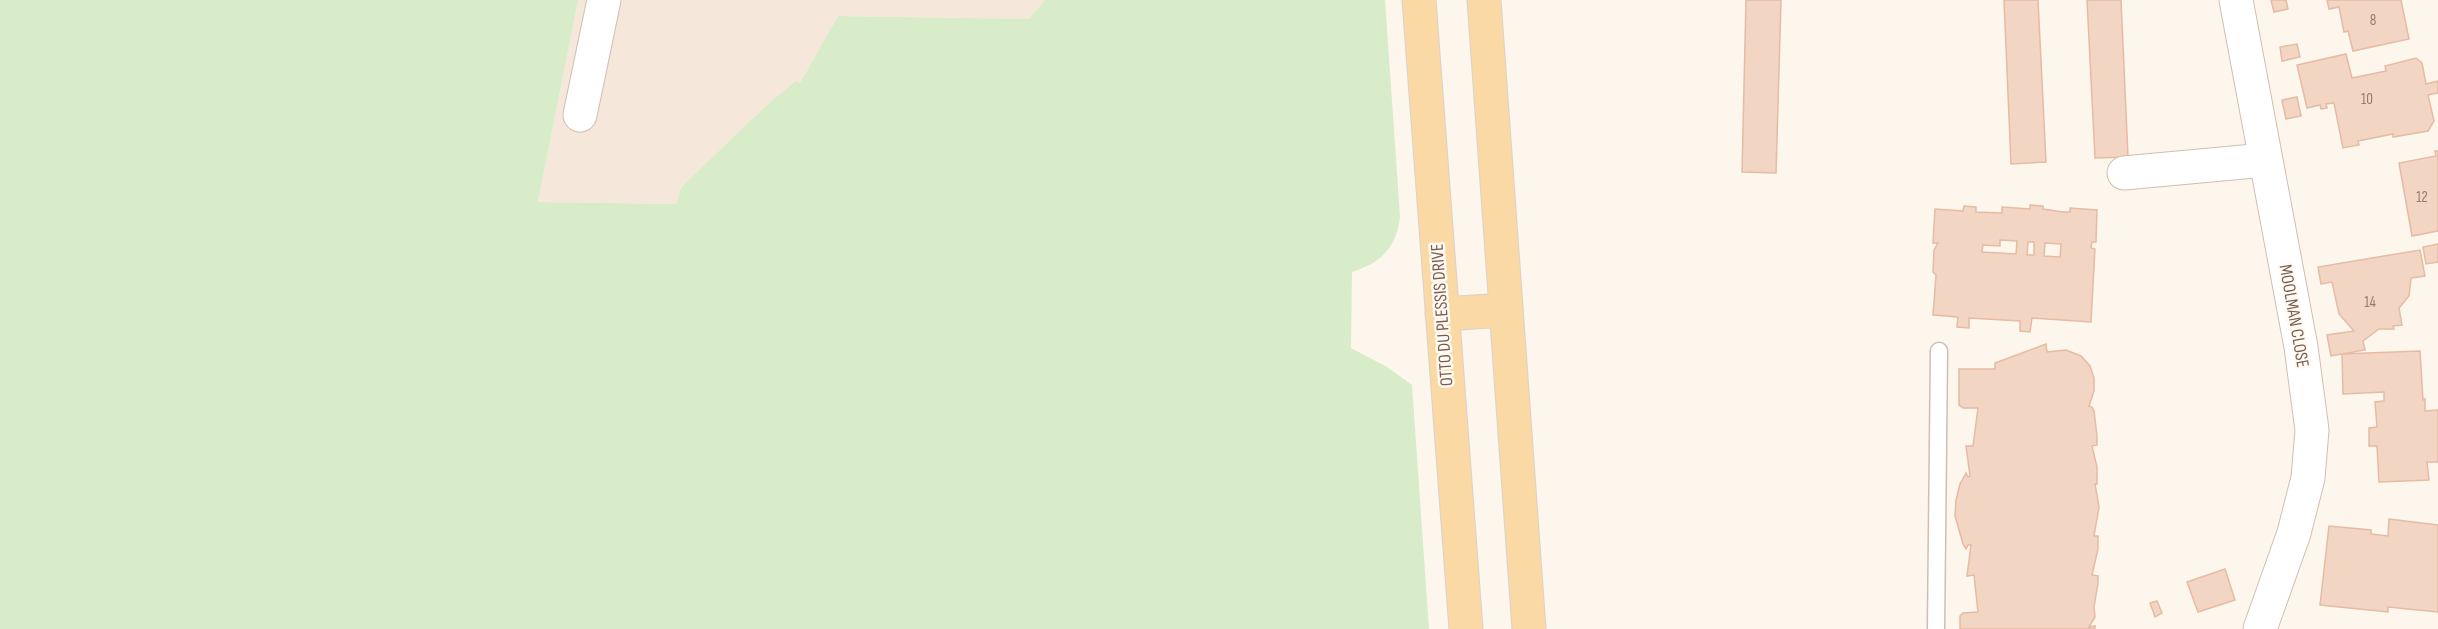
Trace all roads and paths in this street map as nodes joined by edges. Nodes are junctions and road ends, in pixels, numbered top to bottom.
1 (604, 0) edge
2 (1419, 0) edge
3 (1484, 0) edge
4 (2236, 0) edge
5 (580, 115) dead end
6 (2265, 160) junction
7 (2124, 173) dead end
8 (1506, 310) junction
9 (1442, 314) junction
10 (1939, 351) dead end
11 (1466, 629) edge
12 (1528, 629) edge
13 (1936, 629) edge
14 (2260, 629) edge

1 - 5 street
2 - 9 main road, OTTO DU PLESSIS DRIVE
3 - 8 main road
4 - 6 street, MOOLMAN CLOSE
6 - 7 street
6 - 14 street, MOOLMAN CLOSE
8 - 9 main road
8 - 12 main road
9 - 11 main road, OTTO DU PLESSIS DRIVE
10 - 13 lane

